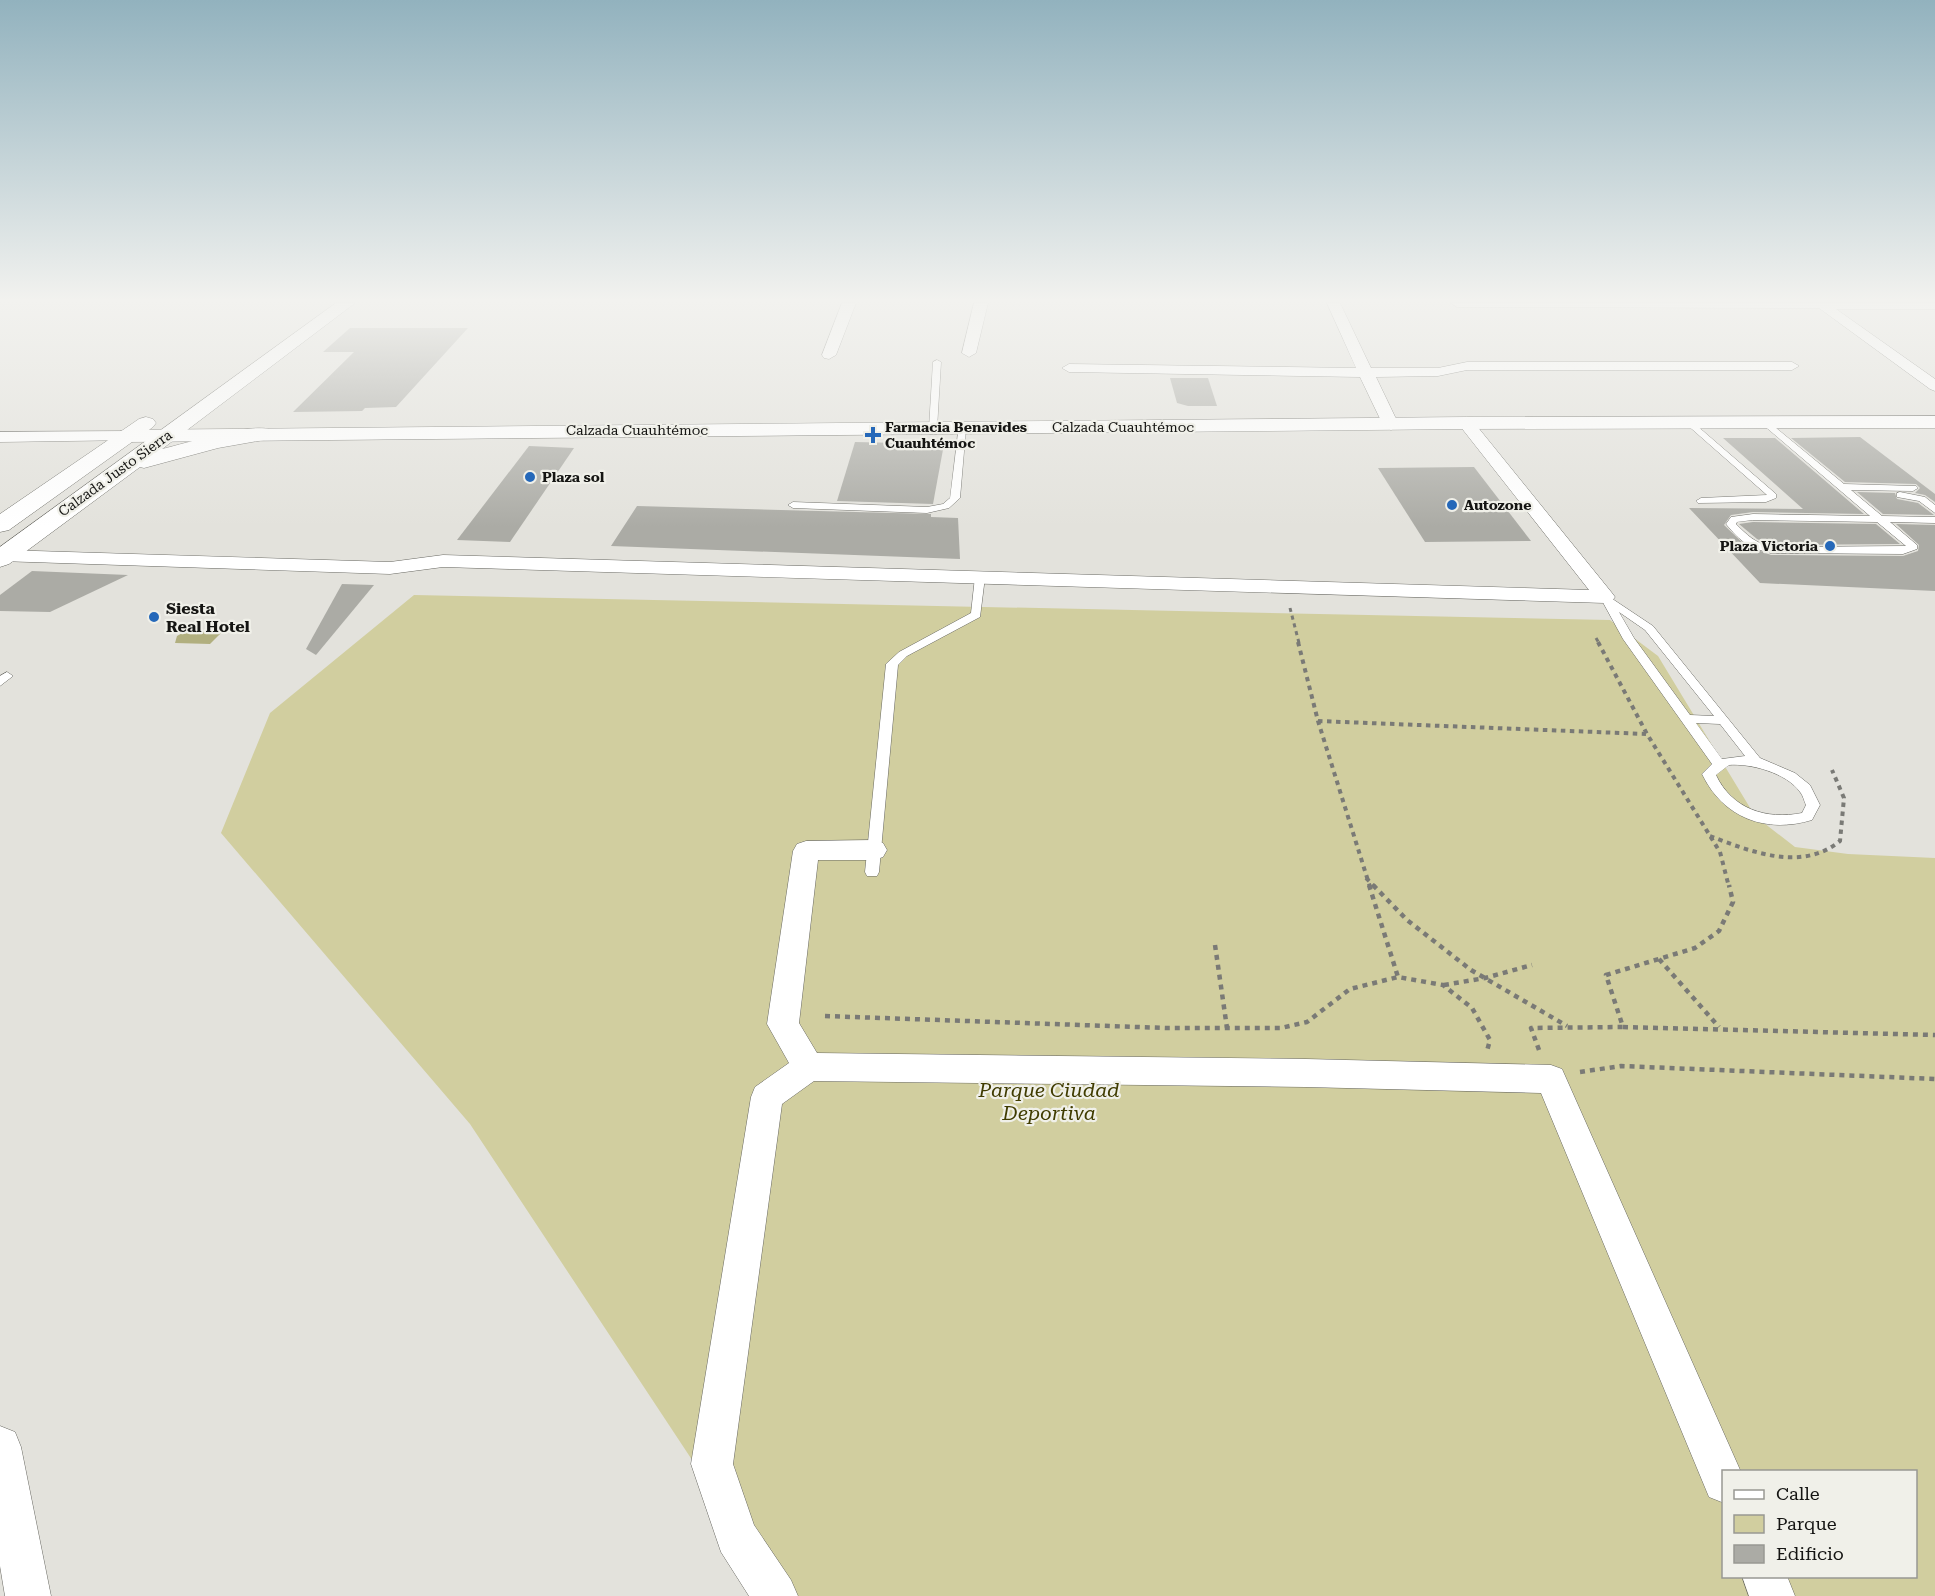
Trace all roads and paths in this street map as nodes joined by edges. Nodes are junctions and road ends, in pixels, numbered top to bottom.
1 (245, 377) edge
2 (936, 377) edge
3 (1369, 377) edge
4 (229, 389) junction
5 (161, 413) dead end
6 (1688, 421) junction
7 (1764, 422) junction
8 (1935, 422) edge
9 (1466, 423) junction
10 (1391, 425) junction
11 (933, 428) junction
12 (962, 428) junction
13 (261, 434) junction
14 (168, 435) junction
15 (129, 436) junction
16 (0, 437) edge
17 (125, 466) junction
18 (1843, 487) junction
19 (1913, 488) dead end
20 (1888, 496) dead end
21 (1701, 501) dead end
22 (793, 505) dead end
23 (1935, 510) edge
24 (6, 517) edge
25 (1880, 518) junction
26 (1935, 520) edge
27 (2, 557) edge
28 (981, 577) junction
29 (1284, 587) junction
30 (1605, 597) junction
31 (1596, 638) dead end
32 (1686, 719) junction
33 (1724, 720) junction
34 (1318, 721) junction
35 (1647, 734) junction
36 (1755, 762) junction
37 (1718, 763) junction
38 (873, 861) joint
39 (1366, 878) junction
40 (1215, 945) dead end
41 (1659, 959) junction
42 (1532, 965) dead end
43 (1398, 977) junction
44 (1485, 978) junction
45 (1443, 985) junction
46 (825, 1016) dead end
47 (1623, 1027) junction
48 (1227, 1028) junction
49 (1569, 1028) junction
50 (1720, 1028) junction
51 (1935, 1035) edge
52 (808, 1067) junction
53 (1480, 1078) junction
54 (1551, 1079) junction
55 (1935, 1079) edge
56 (0, 1447) edge
57 (1722, 1477) edge
58 (8, 1551) edge
59 (1765, 1578) edge
60 (28, 1596) edge
61 (775, 1596) edge
62 (1772, 1596) edge

1 - 4 main road, Calzada Justo Sierra
2 - 11 lane
3 - 10 street
4 - 13 main road
4 - 14 main road, Calzada Justo Sierra
5 - 15 main road, Calzada Justo Sierra
6 - 7 main road, Calzada Cuauhtémoc
6 - 9 main road, Calzada Cuauhtémoc
6 - 21 lane
7 - 8 main road, Calzada Cuauhtémoc
7 - 18 lane
9 - 10 main road, Calzada Cuauhtémoc
9 - 30 street
10 - 12 main road, Calzada Cuauhtémoc
11 - 12 main road, Calzada Cuauhtémoc
11 - 13 main road, Calzada Cuauhtémoc
12 - 22 lane
13 - 14 main road, Calzada Cuauhtémoc
13 - 17 main road
14 - 15 main road, Calzada Cuauhtémoc
14 - 17 main road, Calzada Justo Sierra
15 - 16 street
15 - 24 main road, Calzada Justo Sierra
17 - 27 main road, Calzada Justo Sierra
18 - 19 lane
18 - 25 lane
20 - 23 lane
25 - 25 lane
25 - 26 lane
27 - 28 street
28 - 29 street
28 - 38 lane
29 - 30 street
29 - 34 path
30 - 32 lane
30 - 33 lane
31 - 35 path
32 - 33 lane
32 - 37 lane
33 - 36 lane
34 - 35 path
34 - 39 path
35 - 41 path
36 - 37 lane
36 - 37 lane
38 - 52 street
39 - 43 path
39 - 44 path
40 - 48 path
41 - 47 path
41 - 50 path
42 - 44 path
43 - 45 path
43 - 48 path
44 - 45 path
44 - 49 path
45 - 53 path
46 - 48 path
47 - 49 path
47 - 50 path
49 - 54 path
50 - 51 path
52 - 53 street
52 - 61 street
53 - 54 street
54 - 55 path
54 - 57 street
56 - 58 street
58 - 60 street
59 - 62 street

